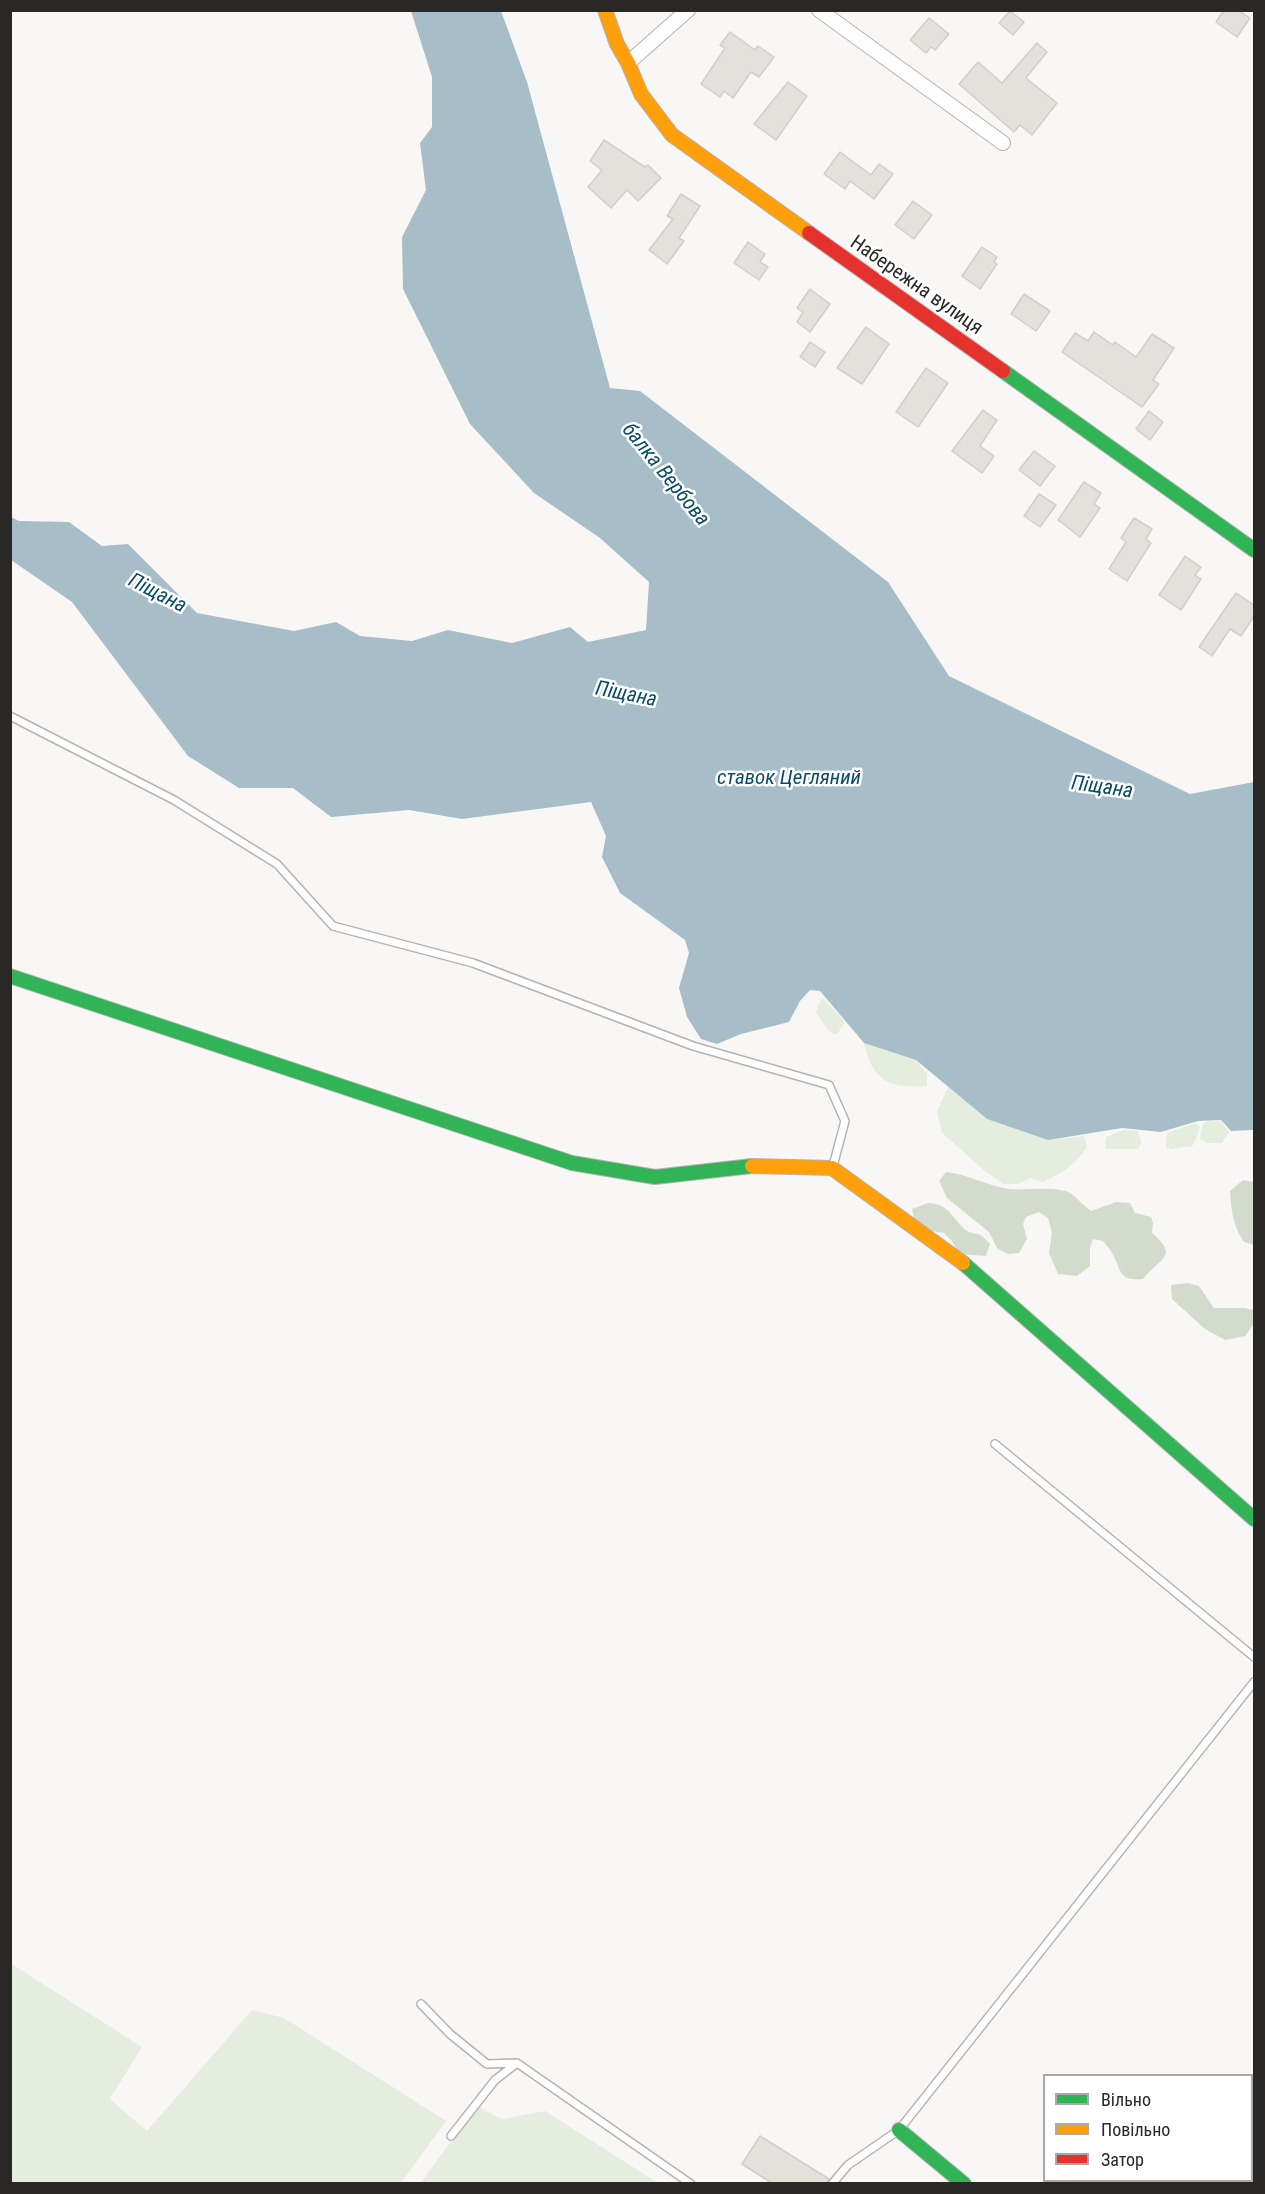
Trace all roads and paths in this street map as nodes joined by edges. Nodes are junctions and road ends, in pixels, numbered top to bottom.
1 (605, 10) edge
2 (688, 10) edge
3 (819, 10) edge
4 (628, 63) junction
5 (1003, 143) dead end
6 (1254, 550) edge
7 (10, 716) edge
8 (10, 976) edge
9 (832, 1168) junction
10 (995, 1444) dead end
11 (1254, 1519) edge
12 (1254, 1657) edge
13 (1254, 1682) edge
14 (421, 2004) dead end
15 (517, 2063) junction
16 (899, 2130) junction
17 (451, 2136) dead end
18 (691, 2184) edge
19 (832, 2184) edge
20 (964, 2184) edge

1 - 4 street, Набережна вулиця
2 - 4 street
3 - 5 street
4 - 6 street, Набережна вулиця
7 - 9 lane
8 - 9 street
9 - 11 street
10 - 12 lane
13 - 16 lane
14 - 15 lane
15 - 17 lane
15 - 18 lane
16 - 19 lane
16 - 20 street

